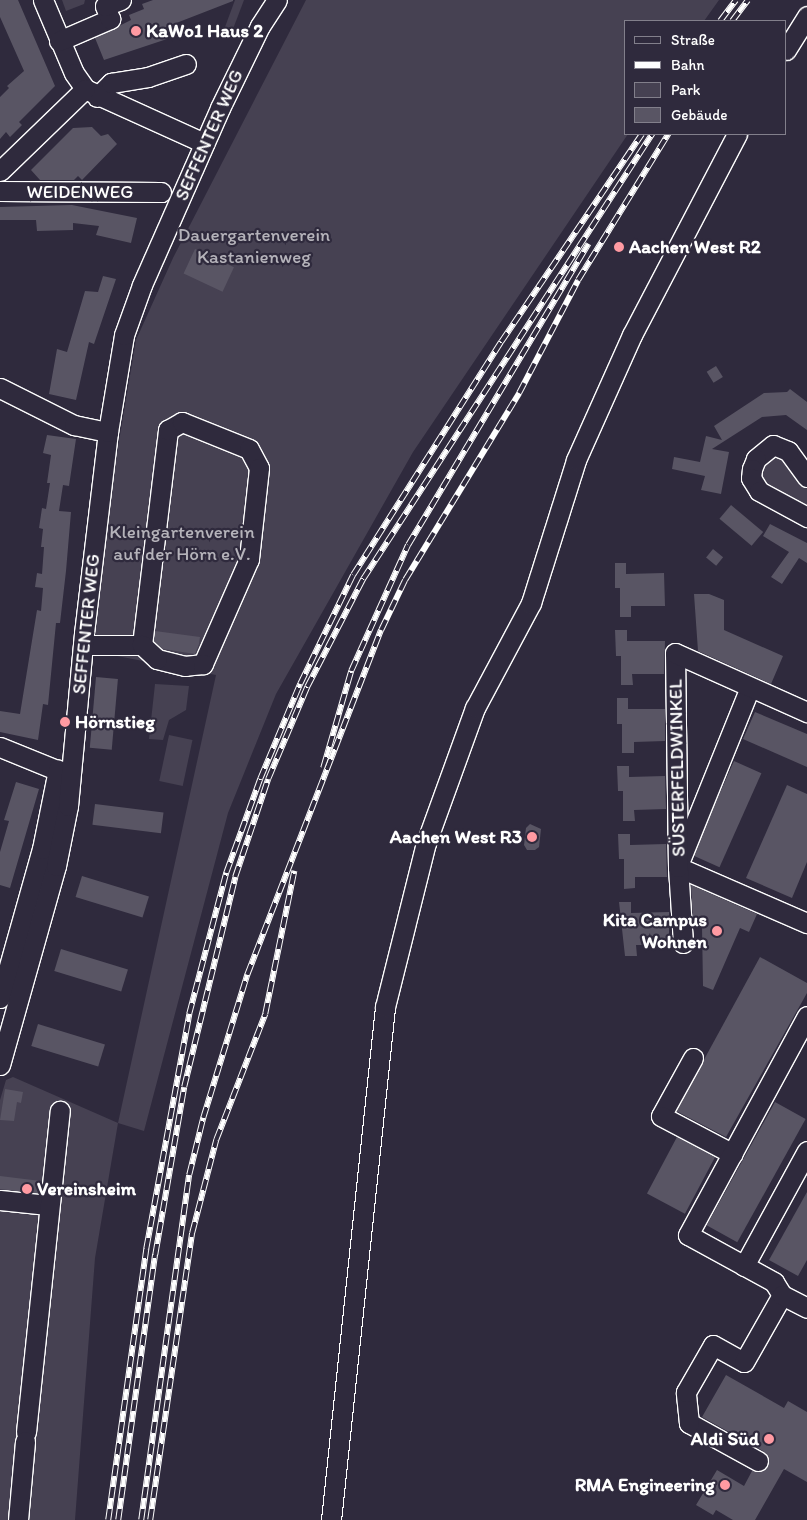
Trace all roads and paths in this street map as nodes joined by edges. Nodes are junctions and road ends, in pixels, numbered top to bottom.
1 (43, 0) edge
2 (264, 0) edge
3 (277, 0) edge
4 (110, 2) edge
5 (807, 16) edge
6 (260, 26) junction
7 (59, 40) junction
8 (787, 48) edge
9 (186, 64) dead end
10 (91, 93) junction
11 (737, 135) edge
12 (204, 143) junction
13 (0, 171) edge
14 (0, 192) edge
15 (160, 192) dead end
16 (0, 388) edge
17 (108, 432) junction
18 (807, 477) edge
19 (807, 517) edge
20 (83, 645) junction
21 (142, 645) junction
22 (750, 687) junction
23 (807, 712) edge
24 (0, 748) edge
25 (65, 773) junction
26 (678, 866) junction
27 (807, 923) edge
28 (683, 943) dead end
29 (0, 998) edge
30 (807, 1016) edge
31 (693, 1058) dead end
32 (0, 1065) edge
33 (60, 1111) dead end
34 (807, 1151) edge
35 (733, 1154) junction
36 (0, 1200) edge
37 (48, 1205) junction
38 (744, 1266) junction
39 (782, 1294) junction
40 (807, 1308) edge
41 (758, 1461) dead end
42 (18, 1520) edge
43 (331, 1520) edge

1 - 7 street
2 - 6 street, SEFFENTER WEG
3 - 6 street, SEFFENTER WEG
4 - 7 street
5 - 8 street
6 - 12 street, SEFFENTER WEG
7 - 10 street
9 - 10 street, WEIDENWEG
10 - 12 street
10 - 13 street, WEIDENWEG
11 - 43 street
12 - 17 street, SEFFENTER WEG
14 - 15 street, WEIDENWEG
16 - 17 street
17 - 20 street, SEFFENTER WEG
18 - 19 street
20 - 21 street
20 - 25 street, SEFFENTER WEG
21 - 21 street
22 - 23 street, SÜSTERFELDWINKEL
22 - 26 street, SÜSTERFELDWINKEL
22 - 26 street, SÜSTERFELDWINKEL
24 - 25 street
25 - 29 street, SEFFENTER WEG
25 - 32 street, SEFFENTER WEG
26 - 27 street
26 - 28 street
30 - 35 street
31 - 35 street
33 - 37 street
34 - 38 street
35 - 38 street
36 - 37 street
37 - 42 street
38 - 39 street
39 - 40 street
39 - 41 street

